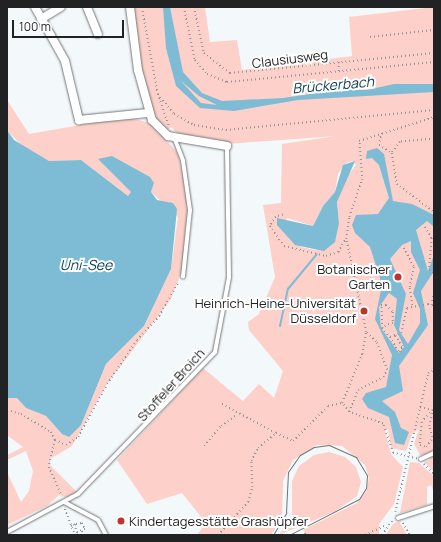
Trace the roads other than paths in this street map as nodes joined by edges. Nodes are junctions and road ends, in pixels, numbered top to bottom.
1 (35, 7) edge
2 (61, 7) edge
3 (87, 7) edge
4 (130, 7) edge
5 (41, 18) junction
6 (98, 34) dead end
7 (148, 113) junction
8 (174, 137) junction
9 (227, 146) joint
10 (183, 277) road end
11 (434, 453) edge
12 (421, 459) dead end
13 (64, 502) junction
14 (434, 506) edge
15 (399, 517) road end
16 (7, 532) edge
17 (106, 535) edge

1 - 5 street
2 - 5 street
3 - 6 street
4 - 7 street
5 - 7 street
7 - 8 street
8 - 9 street
8 - 10 lane
9 - 13 lane, Stoffeler Broich
11 - 12 lane
13 - 16 lane, Stoffeler Broich
13 - 17 lane
14 - 15 lane

